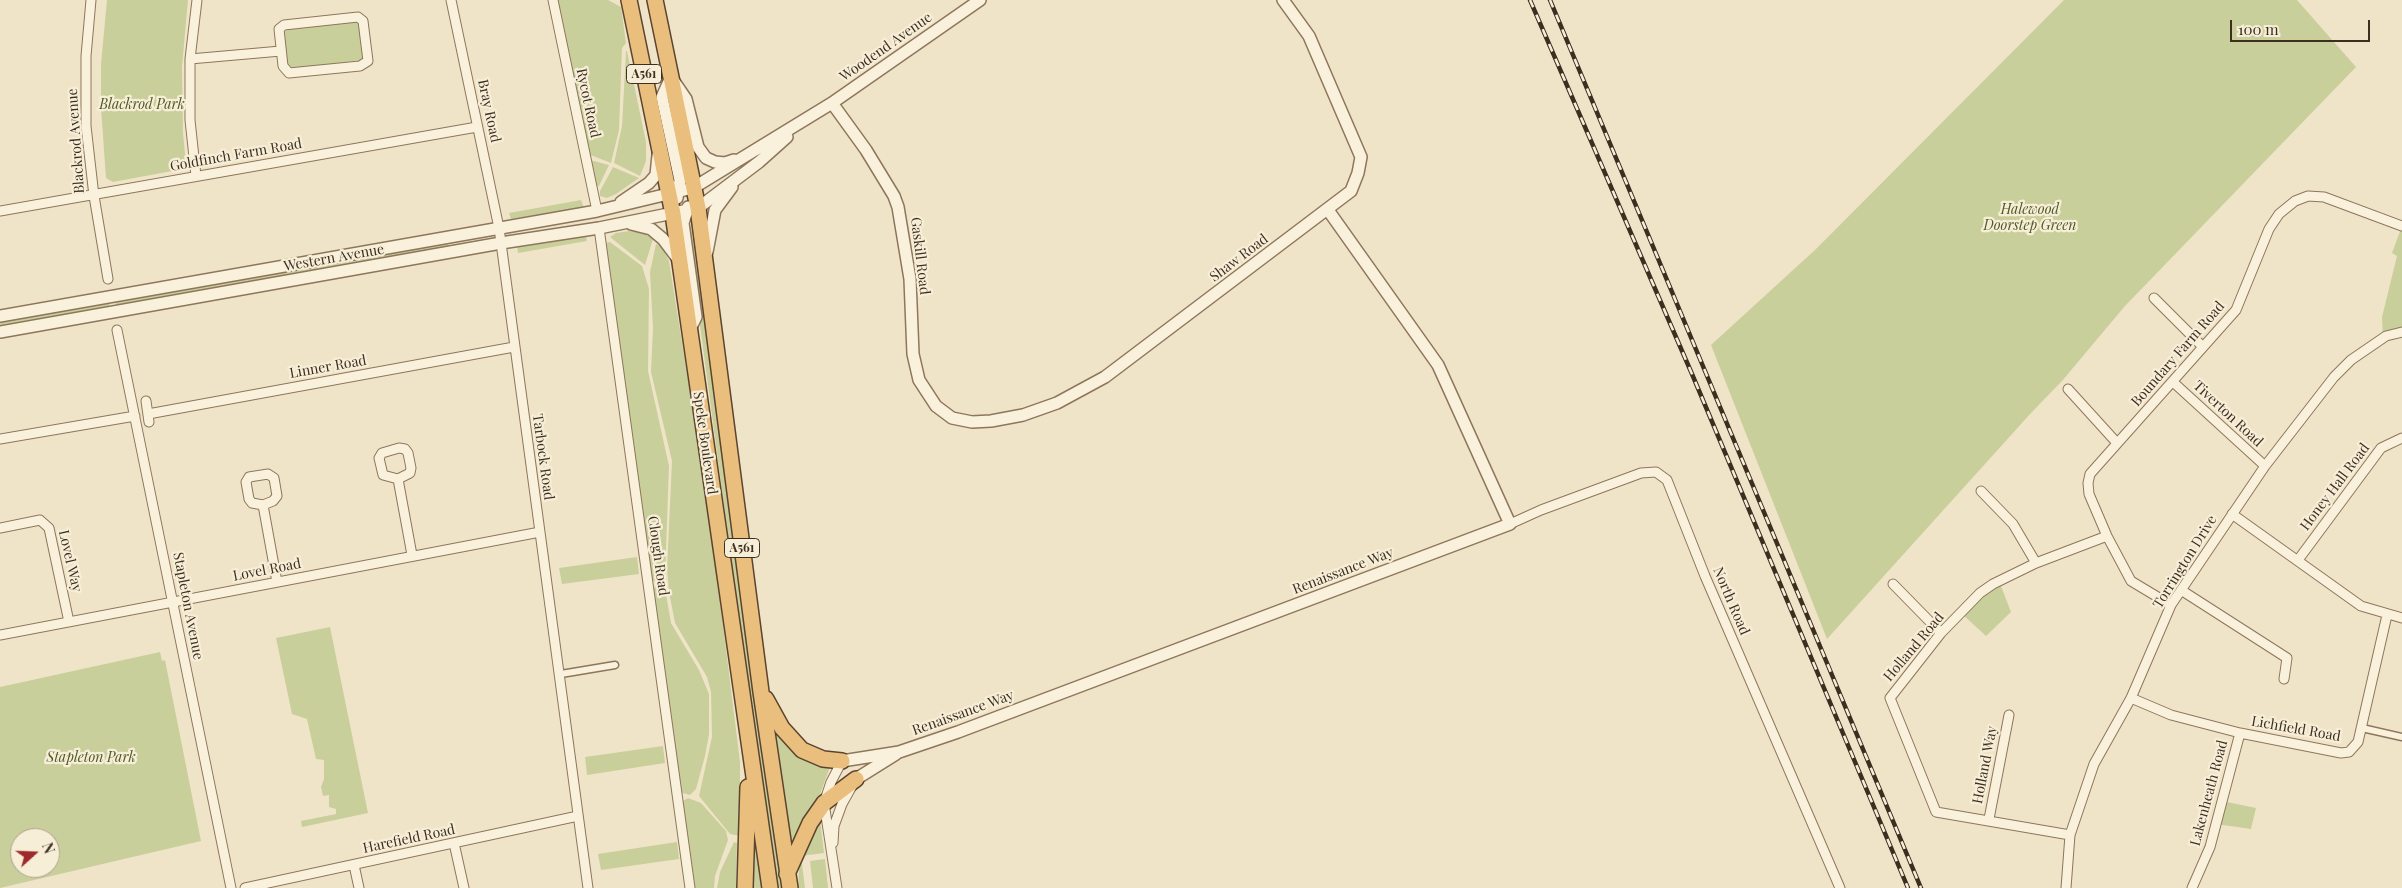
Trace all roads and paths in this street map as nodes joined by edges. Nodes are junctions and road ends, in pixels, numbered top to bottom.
1 (91, 0) edge
2 (197, 0) edge
3 (451, 0) edge
4 (553, 0) edge
5 (630, 0) edge
6 (655, 0) edge
7 (980, 0) edge
8 (1283, 0) edge
9 (281, 51) junction
10 (190, 59) junction
11 (671, 77) junction
12 (832, 103) junction
13 (809, 118) junction
14 (477, 127) junction
15 (659, 148) junction
16 (746, 156) junction
17 (759, 162) junction
18 (196, 176) junction
19 (693, 188) junction
20 (673, 193) junction
21 (94, 196) junction
22 (603, 209) junction
23 (1328, 210) junction
24 (0, 211) edge
25 (686, 211) junction
26 (624, 224) junction
27 (2402, 226) edge
28 (500, 228) junction
29 (599, 228) junction
30 (501, 243) junction
31 (680, 263) junction
32 (706, 268) junction
33 (108, 280) dead end
34 (2154, 298) dead end
35 (0, 316) edge
36 (117, 330) dead end
37 (689, 331) junction
38 (0, 332) edge
39 (2402, 332) edge
40 (514, 347) junction
41 (2203, 347) junction
42 (2174, 382) junction
43 (2068, 389) dead end
44 (146, 401) dead end
45 (135, 416) junction
46 (952, 418) joint
47 (2402, 438) edge
48 (0, 439) edge
49 (2117, 443) junction
50 (2264, 466) junction
51 (398, 479) dead end
52 (1981, 491) dead end
53 (263, 505) dead end
54 (2232, 514) junction
55 (1510, 524) junction
56 (0, 528) edge
57 (540, 532) junction
58 (2107, 536) junction
59 (412, 555) junction
60 (2298, 560) junction
61 (2036, 563) junction
62 (277, 582) junction
63 (1893, 584) dead end
64 (2181, 590) junction
65 (173, 603) junction
66 (2171, 605) junction
67 (2387, 615) junction
68 (2402, 618) edge
69 (70, 622) junction
70 (1941, 633) junction
71 (0, 635) edge
72 (616, 665) dead end
73 (561, 674) junction
74 (2284, 679) dead end
75 (761, 692) junction
76 (2131, 698) junction
77 (2008, 715) dead end
78 (2362, 728) junction
79 (2240, 732) junction
80 (2402, 736) edge
81 (750, 751) junction
82 (899, 752) junction
83 (842, 761) junction
84 (856, 779) junction
85 (824, 803) junction
86 (578, 816) junction
87 (1989, 819) junction
88 (2070, 835) junction
89 (454, 843) junction
90 (833, 856) junction
91 (354, 865) junction
92 (789, 881) edge
93 (231, 888) edge
94 (246, 888) edge
95 (359, 888) edge
96 (464, 888) edge
97 (588, 888) edge
98 (690, 888) edge
99 (745, 888) edge
100 (770, 888) edge
101 (836, 888) edge
102 (1840, 888) edge
103 (2066, 888) edge
104 (2192, 888) edge

1 - 21 street, Blackrod Avenue
2 - 10 street
3 - 14 street, Bray Road
4 - 22 street, Rycot Road
5 - 15 highway, Speke Boulevard / A561
6 - 11 highway, Speke Boulevard / A561
7 - 12 street, Woodend Avenue
8 - 23 street, Shaw Road
9 - 9 street
9 - 10 street
10 - 18 street
11 - 16 street
11 - 19 highway, Speke Boulevard / A561
11 - 20 street, A561
12 - 13 street, Woodend Avenue
12 - 46 street, Gaskill Road
13 - 16 street, Woodend Avenue
13 - 17 street, Woodend Avenue
14 - 18 street, Goldfinch Farm Road
14 - 28 street, Bray Road
15 - 20 highway, Speke Boulevard / A561
15 - 22 street
16 - 19 street, Woodend Avenue
17 - 25 street, Woodend Avenue
17 - 32 street
18 - 21 street, Goldfinch Farm Road
19 - 20 street, Woodend Avenue
19 - 25 highway, Speke Boulevard / A561
20 - 22 street, Western Avenue
20 - 25 highway, Speke Boulevard / A561
21 - 24 street, Goldfinch Farm Road
21 - 33 street, Blackrod Avenue
22 - 28 street, Western Avenue
23 - 46 street, Shaw Road
23 - 55 street
25 - 26 street, Western Avenue
25 - 31 highway, Speke Boulevard / A561
25 - 32 highway, Speke Boulevard / A561
25 - 37 street, A561
26 - 29 street, Western Avenue
26 - 31 street
27 - 41 street, Boundary Farm Road
28 - 30 street, Bray Road
28 - 35 street, Western Avenue
29 - 30 street, Western Avenue
29 - 98 street, Clough Road
30 - 38 street, Western Avenue
30 - 40 street, Tarbock Road
31 - 37 highway, Speke Boulevard / A561
32 - 75 highway, Speke Boulevard / A561
34 - 41 street
36 - 45 street, Stapleton Avenue
37 - 81 highway, Speke Boulevard / A561
39 - 50 street, Torrington Drive
40 - 44 street, Linner Road
40 - 57 street, Tarbock Road
41 - 42 street, Boundary Farm Road
42 - 49 street, Boundary Farm Road
42 - 50 street, Tiverton Road
43 - 49 street
45 - 48 street
45 - 65 street, Stapleton Avenue
47 - 60 street, Honey Hall Road
49 - 58 street, Boundary Farm Road
50 - 54 street, Torrington Drive
51 - 59 street
52 - 61 street
53 - 62 street
54 - 60 street
54 - 64 street, Torrington Drive
55 - 82 street, Renaissance Way
55 - 102 street, North Road
56 - 69 street, Lovel Way
57 - 59 street, Lovel Road
57 - 73 street, Tarbock Road
58 - 61 street, Holland Road
58 - 66 street, Boundary Farm Road
59 - 62 street, Lovel Road
60 - 67 street
61 - 70 street, Holland Road
62 - 65 street, Lovel Road
63 - 70 street
64 - 66 street, Torrington Drive
64 - 74 street
65 - 69 street, Lovel Road
65 - 93 street, Stapleton Avenue
66 - 76 street, Torrington Drive
67 - 68 street
67 - 78 street, Lichfield Road
69 - 71 street, Lovel Road
70 - 87 street, Holland Road
72 - 73 street
73 - 86 street, Tarbock Road
75 - 83 highway
75 - 92 highway, Speke Boulevard / A561
76 - 79 street, Lichfield Road
76 - 88 street, Torrington Drive
77 - 87 street, Holland Way
78 - 79 street, Lichfield Road
78 - 80 street
79 - 104 street, Lakenheath Road
81 - 99 highway
81 - 100 highway, Speke Boulevard / A561
82 - 83 street, Renaissance Way
82 - 84 street
83 - 85 street
84 - 85 highway
84 - 90 street
85 - 90 street
85 - 92 highway
86 - 89 street, Harefield Road
86 - 97 street, Tarbock Road
87 - 88 street, Holland Road
88 - 103 street, Torrington Drive
89 - 91 street, Harefield Road
89 - 96 street
90 - 101 street
91 - 94 street, Harefield Road
91 - 95 street

